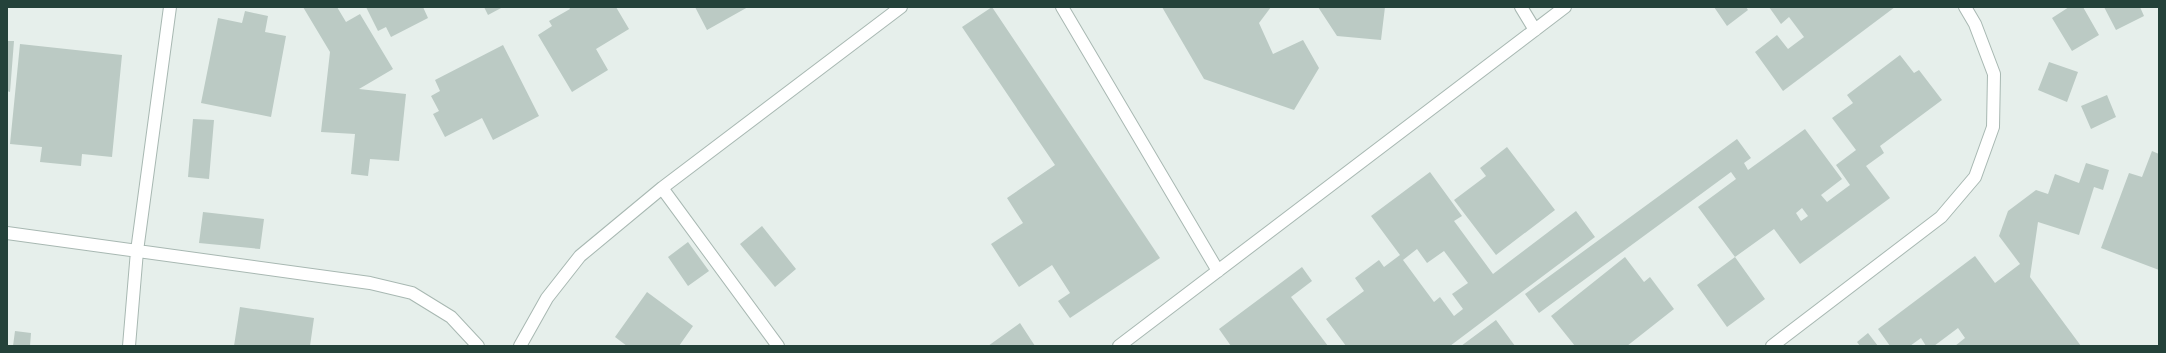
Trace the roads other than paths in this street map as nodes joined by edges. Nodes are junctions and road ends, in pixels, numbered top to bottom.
1 (170, 7) edge
2 (901, 7) edge
3 (1062, 7) edge
4 (1521, 7) edge
5 (1565, 7) edge
6 (1965, 7) edge
7 (1535, 30) junction
8 (662, 188) junction
9 (7, 234) edge
10 (137, 252) junction
11 (1218, 271) junction
12 (129, 346) edge
13 (478, 346) edge
14 (520, 346) edge
15 (778, 346) edge
16 (1119, 346) edge
17 (1772, 346) edge

1 - 10 street
2 - 8 street
3 - 11 street
4 - 7 street
5 - 7 street
6 - 17 street
7 - 11 street
8 - 14 street
8 - 15 street
9 - 10 street
10 - 12 street
10 - 13 street
11 - 16 street

